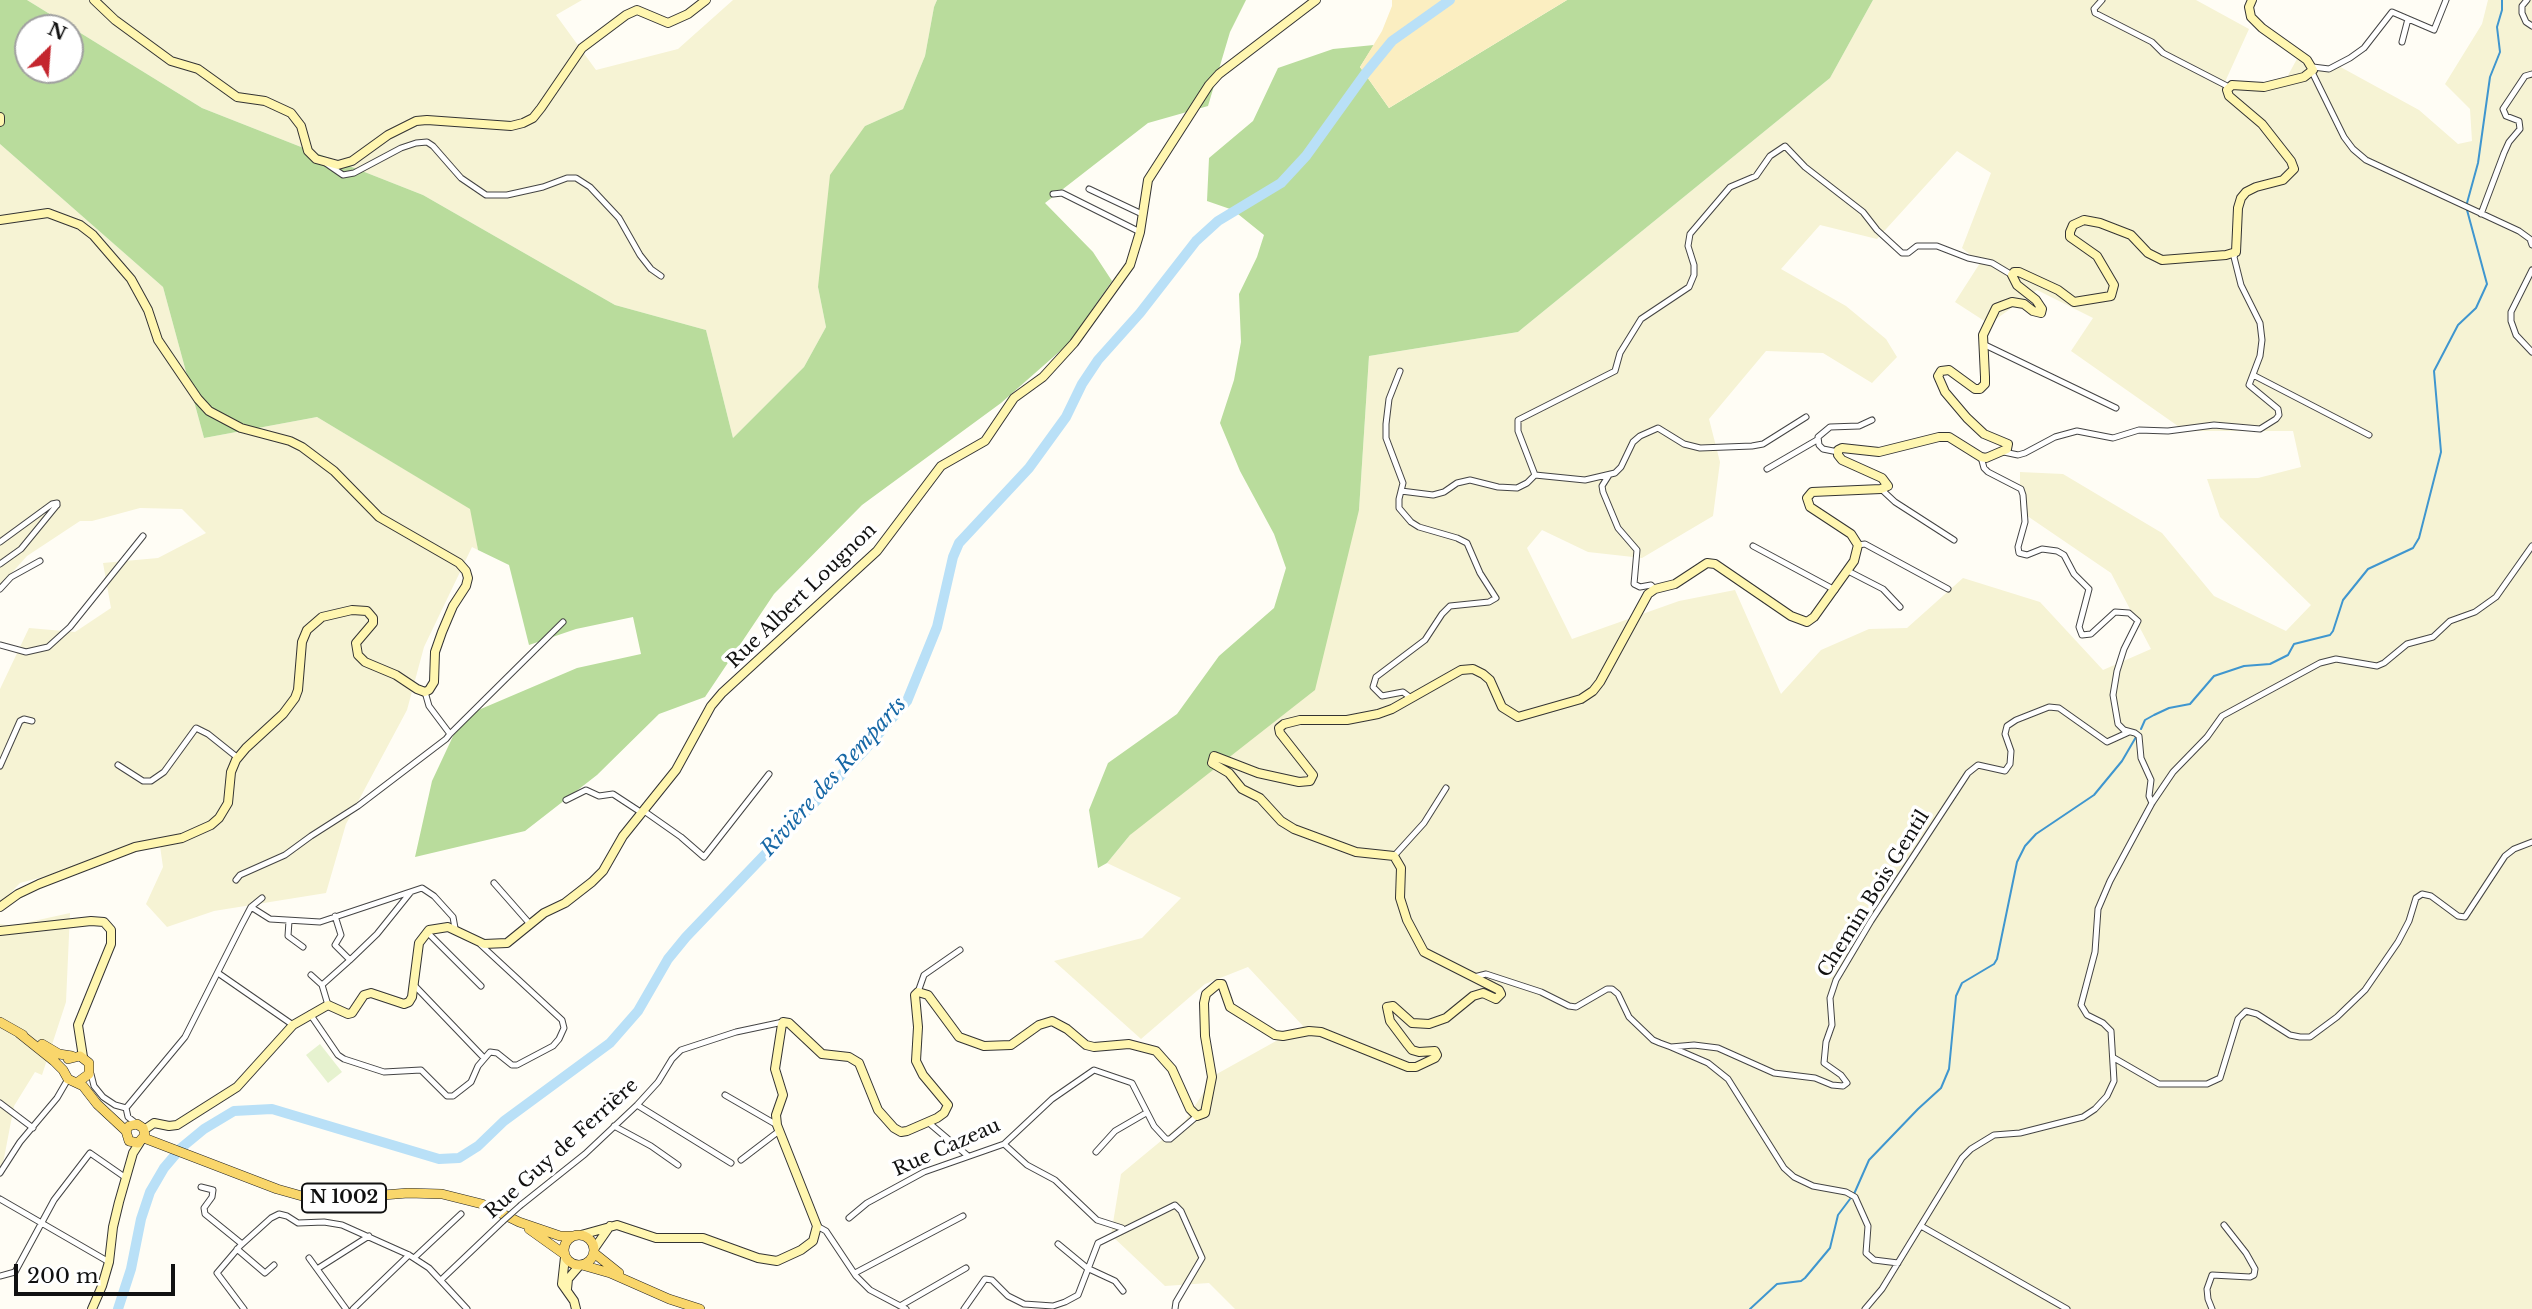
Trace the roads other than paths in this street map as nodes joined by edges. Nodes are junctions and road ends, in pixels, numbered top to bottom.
1 (94, 0) edge
2 (706, 0) edge
3 (1316, 0) edge
4 (2102, 0) edge
5 (2252, 0) edge
6 (2446, 0) edge
7 (2527, 0) edge
8 (2408, 19) junction
9 (2532, 26) edge
10 (2402, 42) dead end
11 (2312, 70) junction
12 (2532, 74) edge
13 (2229, 87) junction
14 (325, 162) junction
15 (1089, 188) dead end
16 (1053, 194) dead end
17 (1142, 214) junction
18 (2481, 214) junction
19 (0, 220) edge
20 (1140, 232) junction
21 (2532, 244) edge
22 (2236, 252) junction
23 (2532, 270) edge
24 (2012, 275) junction
25 (661, 276) dead end
26 (1983, 344) junction
27 (2532, 352) edge
28 (1400, 371) dead end
29 (2253, 375) junction
30 (2116, 408) dead end
31 (1806, 417) dead end
32 (1872, 421) dead end
33 (2369, 435) dead end
34 (1817, 440) junction
35 (1838, 452) junction
36 (2004, 452) junction
37 (1982, 457) junction
38 (1767, 469) dead end
39 (1535, 475) junction
40 (1609, 475) junction
41 (1881, 489) junction
42 (1401, 491) junction
43 (143, 536) dead end
44 (1954, 540) dead end
45 (0, 542) edge
46 (1858, 545) junction
47 (1753, 546) dead end
48 (2532, 546) edge
49 (40, 561) dead end
50 (0, 564) edge
51 (1848, 571) junction
52 (0, 589) edge
53 (1655, 589) junction
54 (1948, 589) dead end
55 (1835, 590) junction
56 (1900, 607) dead end
57 (562, 622) dead end
58 (0, 645) edge
59 (425, 692) junction
60 (1411, 698) junction
61 (32, 721) dead end
62 (2129, 732) junction
63 (450, 734) junction
64 (237, 758) junction
65 (118, 765) dead end
66 (0, 766) edge
67 (769, 774) dead end
68 (1446, 788) dead end
69 (566, 800) dead end
70 (2152, 803) junction
71 (643, 812) junction
72 (2532, 842) edge
73 (1394, 856) junction
74 (236, 880) dead end
75 (494, 883) dead end
76 (412, 891) junction
77 (262, 898) dead end
78 (0, 907) edge
79 (251, 907) junction
80 (335, 916) junction
81 (289, 921) junction
82 (530, 924) junction
83 (454, 928) junction
84 (0, 931) edge
85 (427, 932) junction
86 (479, 942) junction
87 (303, 947) dead end
88 (960, 950) dead end
89 (350, 960) junction
90 (218, 973) junction
91 (311, 975) dead end
92 (1474, 977) junction
93 (322, 985) junction
94 (414, 985) junction
95 (481, 986) dead end
96 (918, 992) junction
97 (328, 1005) junction
98 (310, 1014) junction
99 (0, 1022) edge
100 (783, 1022) junction
101 (293, 1026) junction
102 (19, 1033) junction
103 (1671, 1046) junction
104 (76, 1056) junction
105 (484, 1058) junction
106 (2114, 1058) junction
107 (90, 1073) junction
108 (66, 1074) junction
109 (78, 1082) junction
110 (89, 1093) junction
111 (725, 1095) dead end
112 (0, 1103) edge
113 (637, 1105) junction
114 (126, 1108) junction
115 (1146, 1113) junction
116 (1197, 1116) junction
117 (929, 1123) junction
118 (614, 1126) junction
119 (33, 1128) junction
120 (778, 1128) junction
121 (136, 1132) junction
122 (1004, 1144) junction
123 (1096, 1152) dead end
124 (968, 1156) junction
125 (741, 1160) dead end
126 (731, 1163) dead end
127 (678, 1165) dead end
128 (0, 1173) edge
129 (126, 1179) junction
130 (201, 1187) dead end
131 (0, 1199) edge
132 (461, 1214) dead end
133 (963, 1216) dead end
134 (849, 1218) dead end
135 (519, 1222) junction
136 (40, 1224) junction
137 (2224, 1224) dead end
138 (610, 1226) junction
139 (817, 1226) junction
140 (1921, 1226) junction
141 (1123, 1229) junction
142 (369, 1236) junction
143 (576, 1236) junction
144 (1058, 1244) dead end
145 (240, 1246) junction
146 (594, 1251) junction
147 (565, 1256) junction
148 (411, 1257) junction
149 (309, 1258) dead end
150 (108, 1262) junction
151 (1898, 1263) junction
152 (274, 1265) dead end
153 (581, 1265) junction
154 (966, 1268) dead end
155 (1087, 1268) junction
156 (317, 1269) junction
157 (855, 1273) junction
158 (0, 1276) edge
159 (441, 1280) junction
160 (635, 1284) junction
161 (1123, 1291) dead end
162 (568, 1292) junction
163 (360, 1302) junction
164 (903, 1308) edge
165 (92, 1309) edge
166 (244, 1309) edge
167 (346, 1309) edge
168 (353, 1309) edge
169 (367, 1309) edge
170 (467, 1309) edge
171 (576, 1309) edge
172 (700, 1309) edge
173 (964, 1309) edge
174 (1175, 1309) edge
175 (1865, 1309) edge
176 (2067, 1309) edge
177 (2212, 1309) edge

1 - 14 street
2 - 14 street
3 - 17 street, Rue Albert Lougnon
4 - 13 street
5 - 11 street
6 - 8 street
7 - 9 street
8 - 10 street
8 - 11 street
11 - 13 street
11 - 18 street
12 - 18 street
13 - 22 street
14 - 25 street
15 - 17 street
16 - 20 street
17 - 20 street, Rue Albert Lougnon
18 - 21 street
19 - 59 street
20 - 71 street, Rue Albert Lougnon
22 - 24 street
22 - 29 street
23 - 27 street
24 - 26 street
24 - 39 street
26 - 30 street
26 - 36 street
28 - 42 street
29 - 33 street
29 - 36 street
31 - 40 street
32 - 34 street
34 - 35 street
34 - 38 street
35 - 37 street
35 - 41 street
36 - 37 street
37 - 62 street
39 - 40 street
39 - 42 street
40 - 53 street
41 - 44 street
41 - 46 street
42 - 60 street
43 - 58 street
45 - 50 street
46 - 51 street
46 - 54 street
47 - 55 street
48 - 70 street
49 - 52 street
51 - 55 street
51 - 56 street
53 - 55 street
53 - 60 street
57 - 63 street
59 - 63 street
59 - 64 street
60 - 73 street
61 - 66 street
62 - 70 street
62 - 103 street, Chemin Bois Gentil
63 - 74 street
64 - 65 street
64 - 78 street
67 - 71 street
68 - 73 street
69 - 71 street
70 - 106 street
71 - 82 street, Rue Albert Lougnon
72 - 106 street
73 - 92 street
75 - 82 street
76 - 80 street
76 - 83 street
76 - 89 street
77 - 79 street
79 - 81 street
79 - 90 street
80 - 81 street
80 - 89 street
81 - 87 street
82 - 86 street, Rue Albert Lougnon
83 - 85 street
83 - 86 street
84 - 104 street
85 - 94 street
85 - 95 street
86 - 105 street
88 - 96 street
89 - 93 street
90 - 101 street
90 - 114 street
91 - 93 street
92 - 103 street, Chemin Bois Gentil
92 - 116 street
93 - 97 street
94 - 97 street
94 - 105 street
96 - 116 street
96 - 117 street
97 - 98 street
98 - 101 street
98 - 105 street
99 - 102 main road
100 - 113 street, Rue Guy de Ferrière
100 - 117 street
100 - 120 street
101 - 121 street
102 - 104 main road
102 - 108 main road
103 - 151 street
104 - 107 main road
104 - 108 main road
106 - 140 street
107 - 109 main road
107 - 110 main road
107 - 114 street
108 - 109 main road
108 - 119 street
109 - 110 main road, N 1002
110 - 121 main road, N 1002
111 - 120 street
112 - 119 street
113 - 118 street, Rue Guy de Ferrière
113 - 126 street
114 - 121 street
115 - 116 street, Rue Cazeau
115 - 122 street, Rue Cazeau
115 - 123 street
117 - 124 street
118 - 127 street
118 - 159 street, Rue Guy de Ferrière, bridge
119 - 128 street
120 - 125 street
120 - 139 street
121 - 129 street
121 - 135 main road, N 1002
122 - 124 street, Rue Cazeau
122 - 141 street
124 - 134 street, Rue Cazeau
129 - 136 street
129 - 150 street
130 - 145 street
131 - 136 street
132 - 148 street
133 - 157 street
135 - 143 main road, N 1002
135 - 147 main road, N 1002
136 - 150 street
136 - 158 street
137 - 177 street
138 - 139 street
138 - 143 street
138 - 146 street
139 - 157 street
140 - 151 street
140 - 176 street
141 - 155 street
141 - 174 street
142 - 145 street
142 - 148 street
142 - 156 street
143 - 146 main road
143 - 147 main road
144 - 155 street
145 - 152 street
145 - 166 street
146 - 153 main road
146 - 160 main road
147 - 153 main road
147 - 162 street
148 - 159 street
148 - 163 street
149 - 156 street
150 - 165 street
151 - 175 street
153 - 160 main road
153 - 162 street
154 - 164 street
155 - 161 street
155 - 173 street
156 - 167 street
157 - 164 street
159 - 170 street
160 - 172 main road
162 - 171 street
163 - 168 street
163 - 169 street

